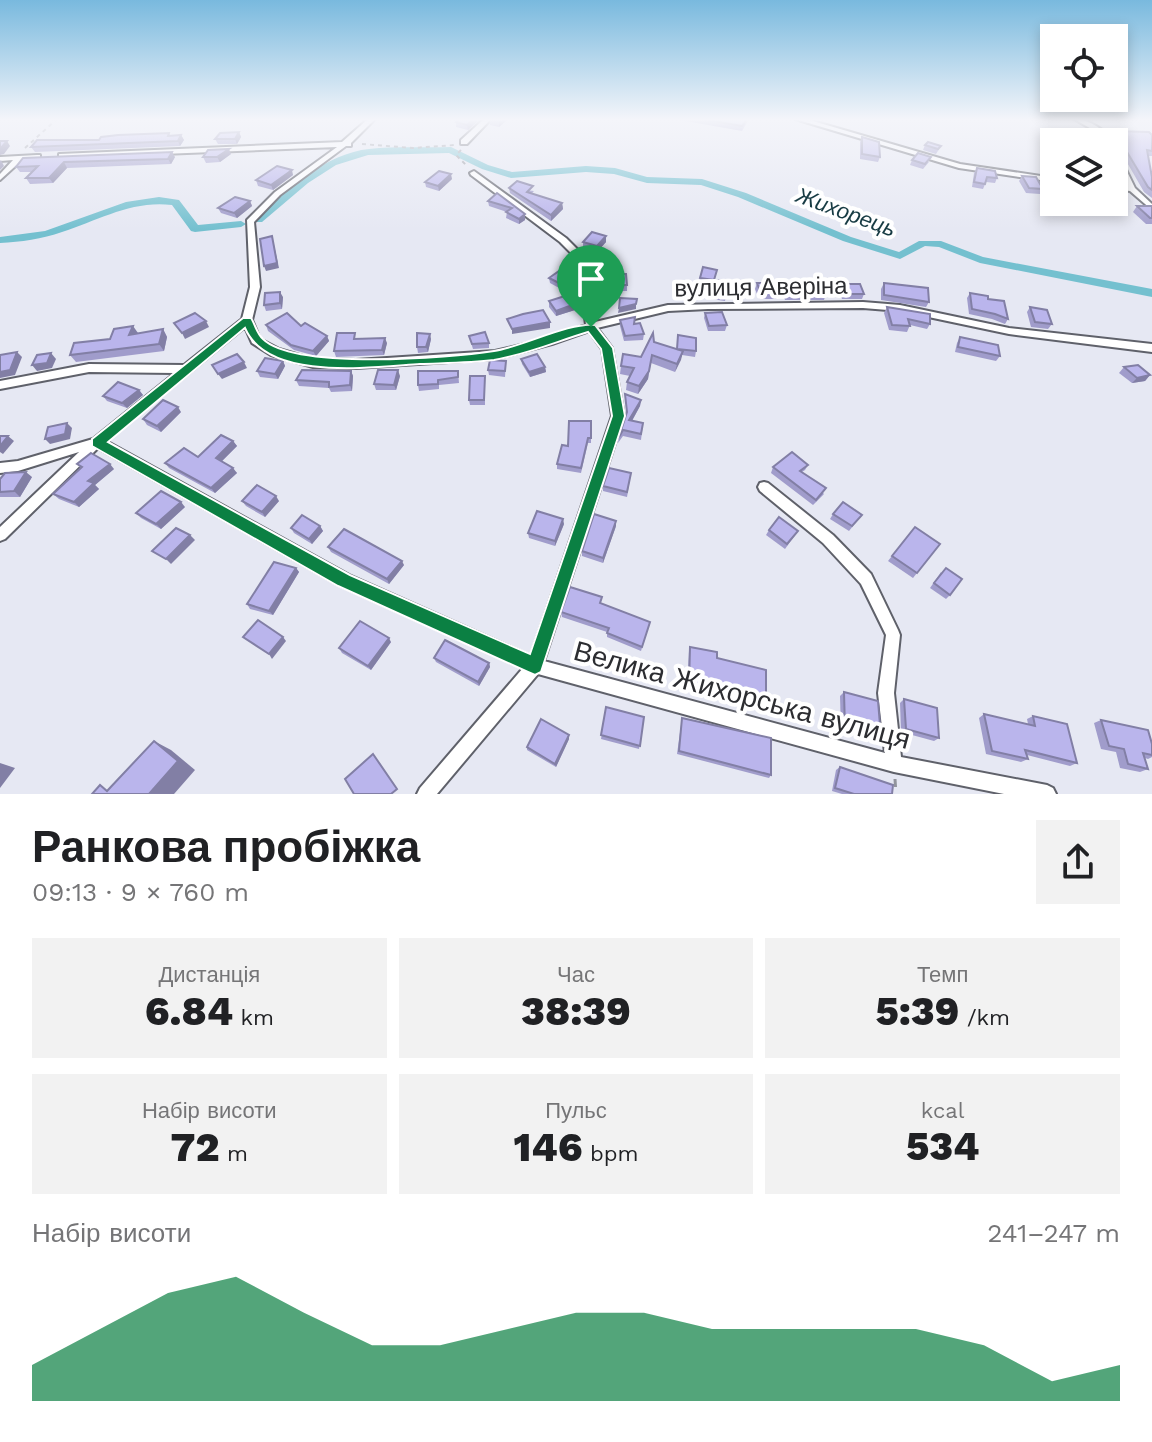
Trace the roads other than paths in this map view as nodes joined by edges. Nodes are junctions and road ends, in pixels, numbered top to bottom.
1 (62, 156) edge
2 (331, 156) edge
3 (925, 156) edge
4 (16, 158) junction
5 (0, 159) edge
6 (474, 173) road end
7 (0, 178) edge
8 (1040, 178) edge
9 (1128, 181) edge
10 (1128, 189) edge
11 (1132, 189) junction
12 (1152, 208) edge
13 (247, 320) junction
14 (591, 327) junction
15 (1152, 348) edge
16 (185, 369) junction
17 (0, 385) edge
18 (97, 442) junction
19 (0, 468) edge
20 (764, 487) dead end
21 (0, 535) edge
22 (535, 666) junction
23 (894, 764) junction
24 (426, 794) edge
25 (1047, 794) edge

1 - 4 street
2 - 13 street
3 - 8 street
4 - 5 street
4 - 7 street
6 - 14 street
9 - 11 street
10 - 11 street
11 - 12 street
13 - 14 street, вулиця Аверіна
13 - 16 street
14 - 15 street, вулиця Аверіна
14 - 22 street
16 - 17 street
16 - 18 street
18 - 19 street
18 - 21 street
18 - 22 street, Велика Жихорська вулиця
20 - 23 street
22 - 23 street, Велика Жихорська вулиця
22 - 24 street
23 - 25 street, Велика Жихорська вулиця

